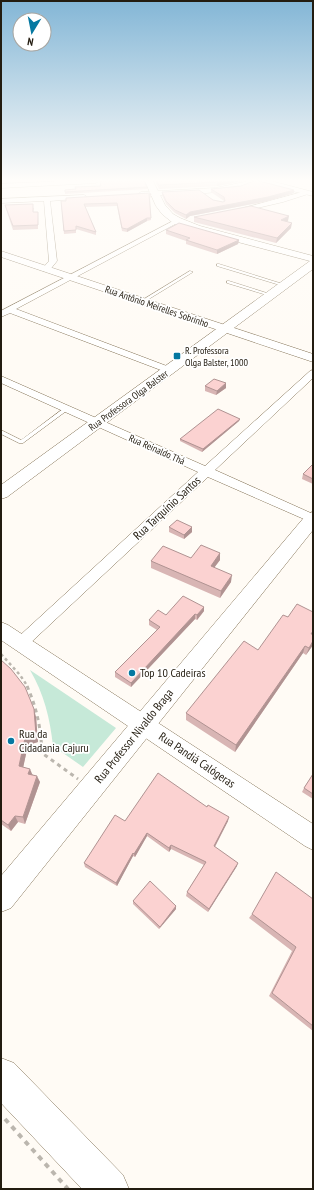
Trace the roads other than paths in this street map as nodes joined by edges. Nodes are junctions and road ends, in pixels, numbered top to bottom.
1 (51, 237) edge
2 (147, 237) edge
3 (228, 237) edge
4 (1, 254) edge
5 (313, 259) edge
6 (313, 264) edge
7 (218, 265) dead end
8 (41, 267) junction
9 (191, 272) dead end
10 (71, 277) junction
11 (228, 282) dead end
12 (284, 285) junction
13 (271, 294) junction
14 (143, 301) junction
15 (10, 310) junction
16 (1, 314) edge
17 (225, 329) junction
18 (313, 358) edge
19 (169, 370) junction
20 (313, 373) edge
21 (1, 379) edge
22 (67, 408) junction
23 (98, 422) junction
24 (1, 432) edge
25 (207, 471) junction
26 (1, 493) edge
27 (313, 518) edge
28 (1, 630) edge
29 (21, 643) junction
30 (143, 725) junction
31 (313, 838) edge
32 (1, 898) edge
33 (1, 1076) edge
34 (109, 1189) edge

1 - 8 street
2 - 10 street
3 - 5 main road
4 - 8 street, Rua Antônio Meirelles Sobrinho
6 - 12 main road, Rua Professora Olga Balster
7 - 12 lane
8 - 10 street, Rua Antônio Meirelles Sobrinho
9 - 14 lane
10 - 14 street, Rua Antônio Meirelles Sobrinho
10 - 15 street
11 - 13 lane
12 - 13 main road, Rua Professora Olga Balster
13 - 17 main road, Rua Professora Olga Balster
14 - 17 street, Rua Antônio Meirelles Sobrinho
15 - 16 street
15 - 19 street
17 - 18 street, Rua Antônio Meirelles Sobrinho
17 - 19 main road, Rua Professora Olga Balster
19 - 23 main road, Rua Professora Olga Balster
20 - 25 street, Rua Tarquínio Santos
21 - 22 street, Rua Reinaldo Thá
22 - 23 street, Rua Reinaldo Thá
22 - 24 lane
23 - 25 street, Rua Reinaldo Thá
23 - 26 main road, Rua Professora Olga Balster
25 - 27 street, Rua Reinaldo Thá
25 - 29 street, Rua Tarquínio Santos
27 - 30 main road, Rua Professor Nivaldo Braga
28 - 29 street, Rua Pandiá Calógeras
29 - 30 street, Rua Pandiá Calógeras
30 - 31 street, Rua Pandiá Calógeras
30 - 32 main road, Rua Professor Nivaldo Braga
33 - 34 main road

